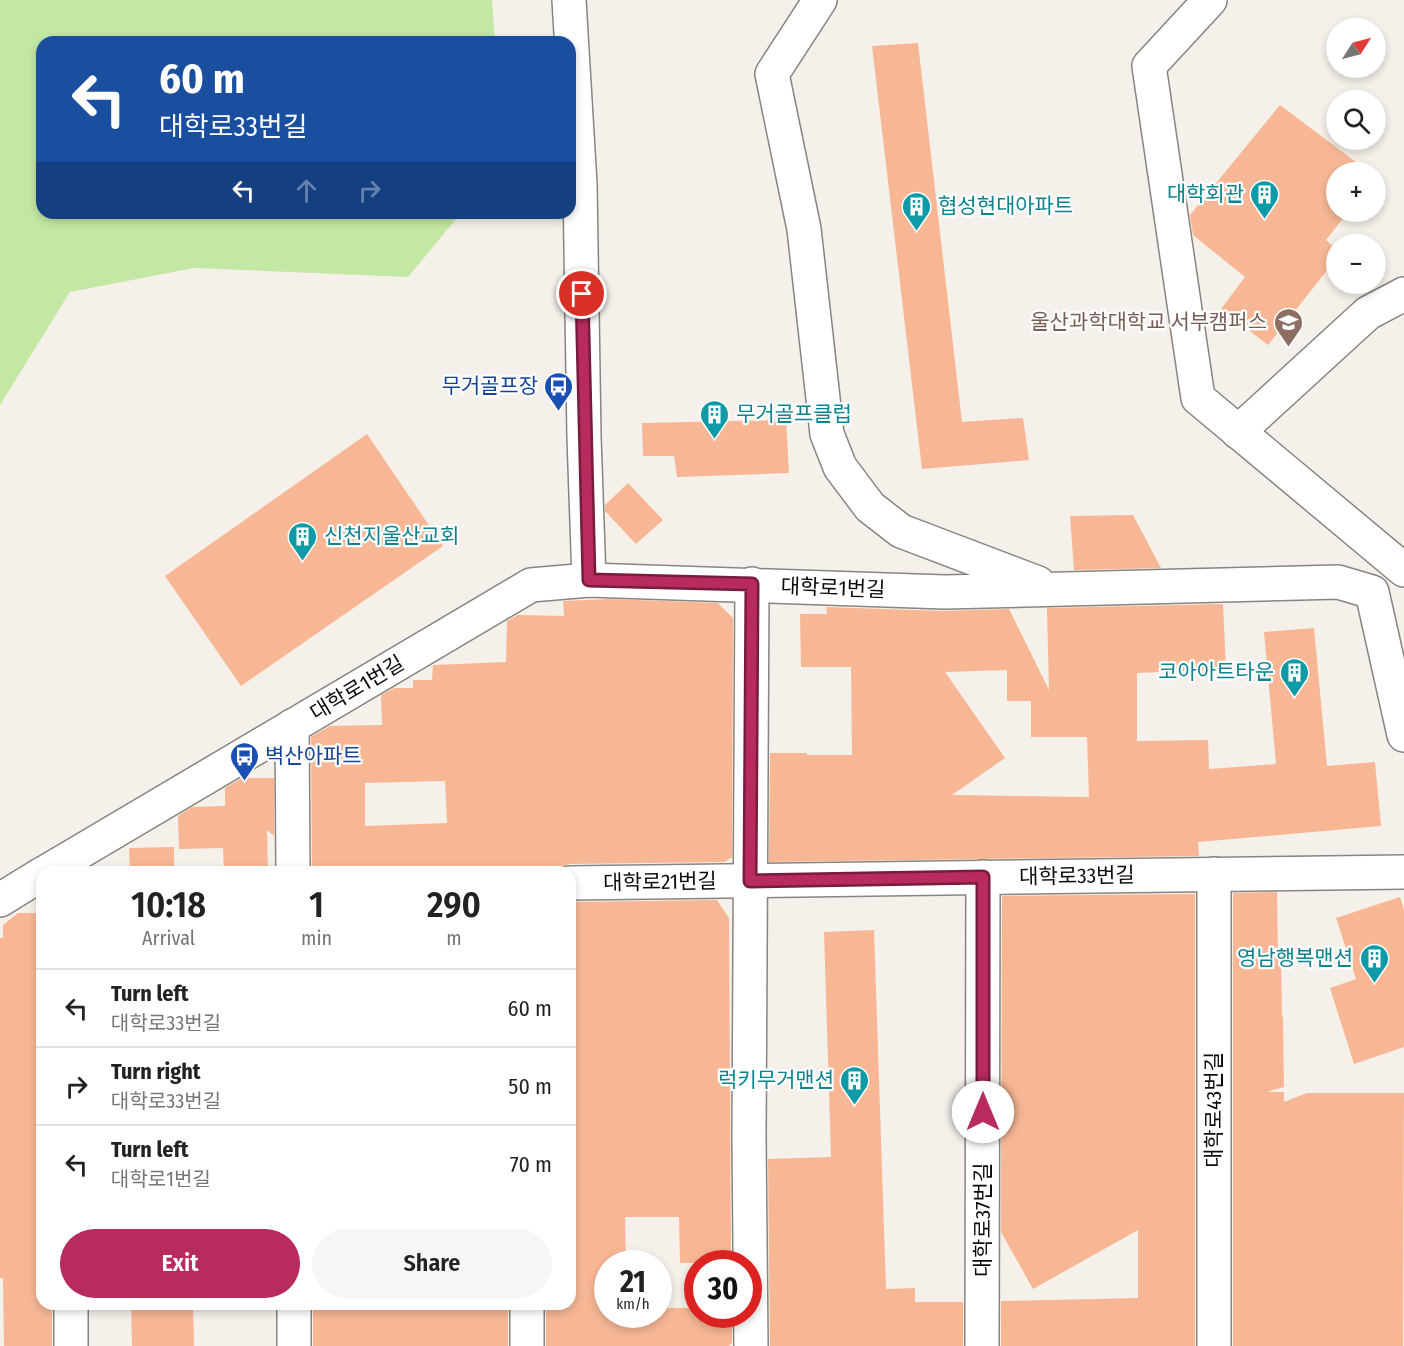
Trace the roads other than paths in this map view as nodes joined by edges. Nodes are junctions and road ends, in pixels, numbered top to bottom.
1 (569, 0) edge
2 (820, 0) edge
3 (1210, 0) edge
4 (571, 36) edge
5 (576, 117) edge
6 (1404, 294) edge
7 (1238, 432) junction
8 (1404, 570) edge
9 (589, 580) junction
10 (752, 584) junction
11 (1054, 590) junction
12 (292, 726) junction
13 (1404, 735) edge
14 (64, 866) edge
15 (293, 866) edge
16 (1404, 872) edge
17 (1214, 874) junction
18 (983, 877) junction
19 (36, 878) edge
20 (750, 881) junction
21 (576, 883) edge
22 (0, 900) edge
23 (71, 1310) edge
24 (294, 1310) edge
25 (527, 1310) edge
26 (71, 1346) edge
27 (294, 1346) edge
28 (527, 1346) edge
29 (751, 1346) edge
30 (982, 1346) edge
31 (1214, 1346) edge

1 - 4 street
2 - 11 street
3 - 7 street
5 - 9 street
6 - 7 street
7 - 8 street
9 - 10 street, 대학로1번길
9 - 12 street, 대학로1번길
10 - 11 street, 대학로1번길
10 - 20 street
11 - 13 street, 대학로1번길
12 - 14 street, 대학로1번길
12 - 15 street
16 - 17 street, 대학로33번길
17 - 18 street, 대학로33번길
17 - 31 street, 대학로43번길
18 - 20 street, 대학로33번길
18 - 30 street, 대학로37번길
19 - 22 street
20 - 21 street, 대학로21번길
20 - 29 street
23 - 26 street
24 - 27 street
25 - 28 street

